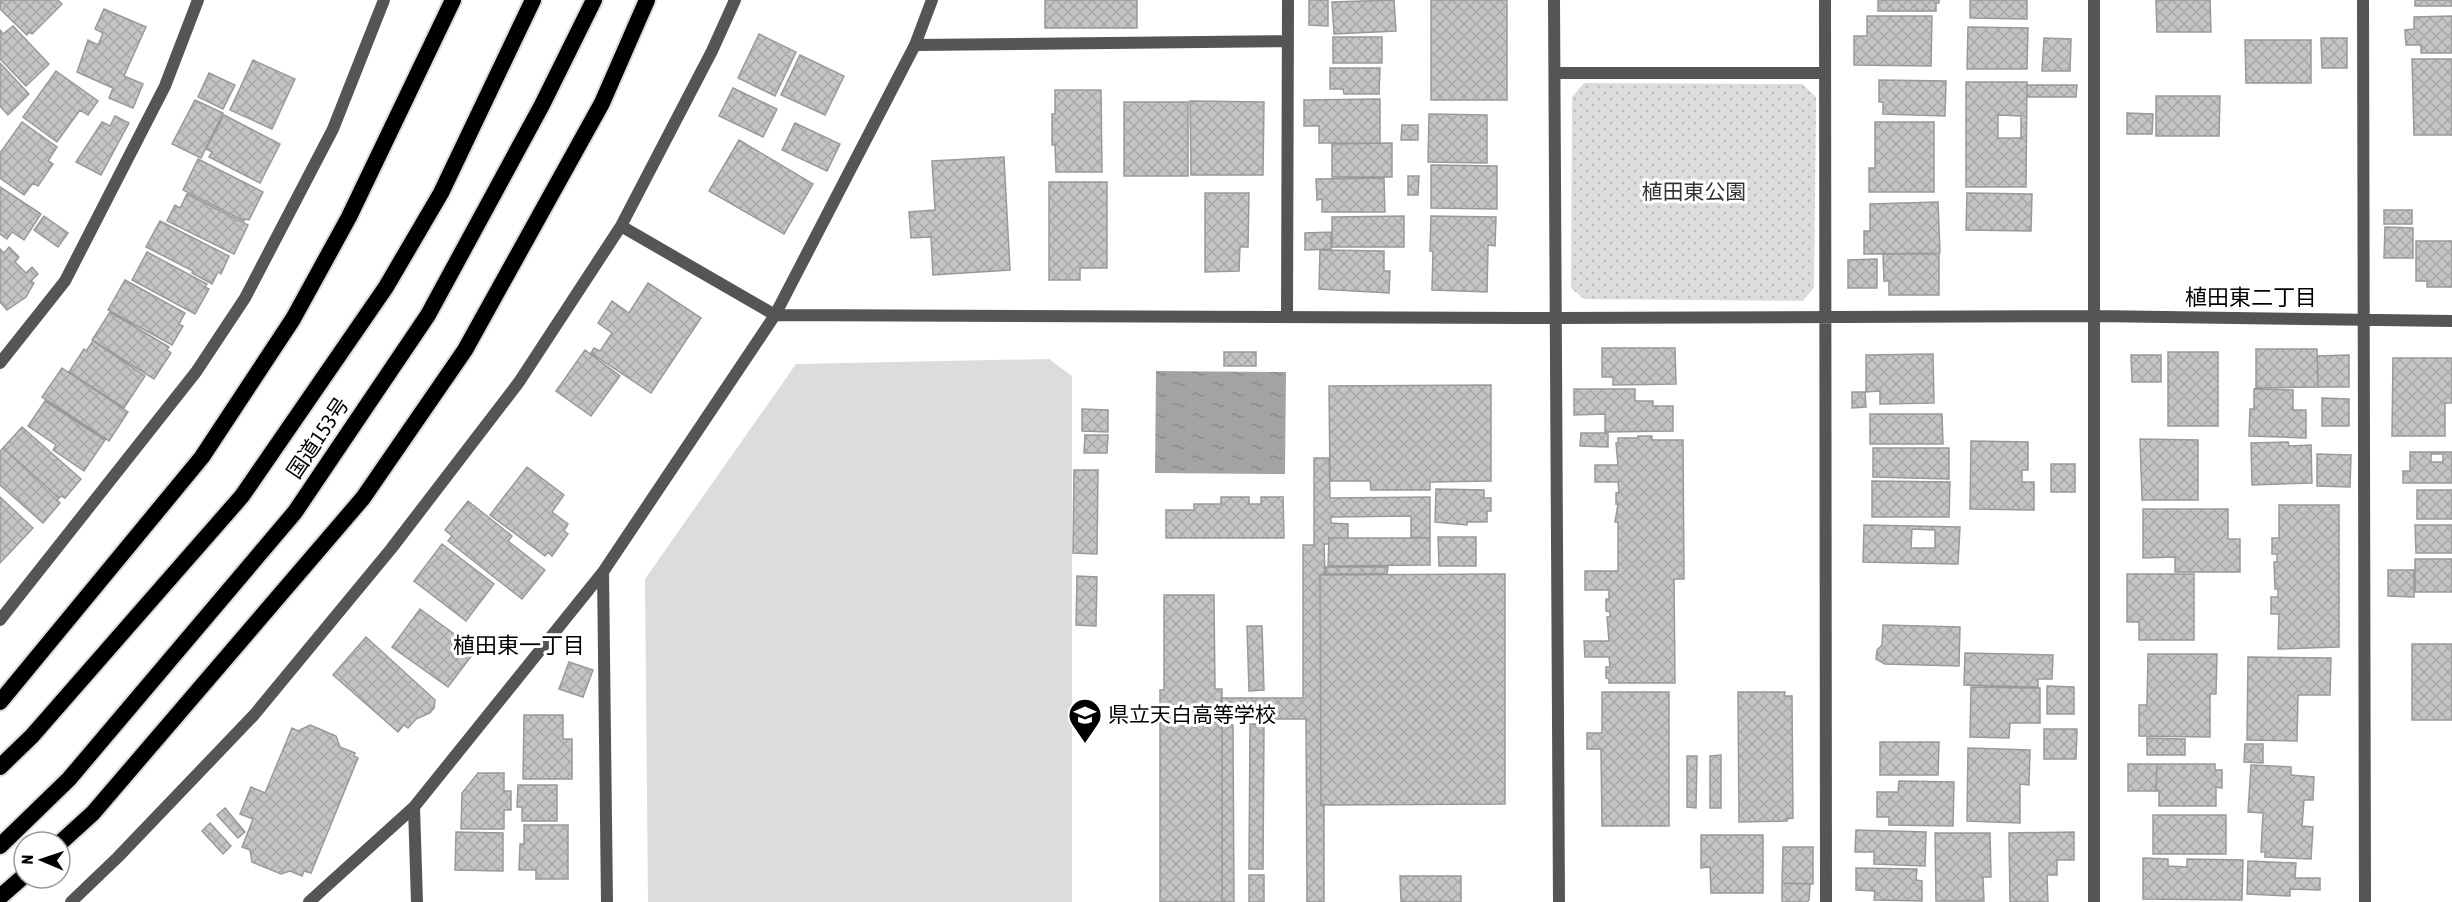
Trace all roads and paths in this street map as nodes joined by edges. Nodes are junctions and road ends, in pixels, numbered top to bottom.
1 (198, 0) edge
2 (384, 0) edge
3 (453, 0) edge
4 (533, 0) edge
5 (594, 0) edge
6 (647, 0) edge
7 (735, 0) edge
8 (932, 0) edge
9 (1288, 0) edge
10 (1554, 0) edge
11 (1825, 0) edge
12 (2094, 0) edge
13 (2363, 0) edge
14 (1288, 41) junction
15 (915, 45) junction
16 (1555, 73) junction
17 (1825, 73) junction
18 (621, 226) junction
19 (775, 315) junction
20 (2094, 316) junction
21 (1287, 317) junction
22 (1825, 317) junction
23 (1556, 318) junction
24 (2364, 321) junction
25 (2452, 321) edge
26 (0, 363) edge
27 (603, 572) junction
28 (0, 620) edge
29 (0, 702) edge
30 (0, 767) edge
31 (414, 807) junction
32 (72, 832) edge
33 (0, 846) edge
34 (12, 886) edge
35 (0, 897) edge
36 (70, 902) edge
37 (309, 902) edge
38 (417, 902) edge
39 (607, 902) edge
40 (1559, 902) edge
41 (1826, 902) edge
42 (2094, 902) edge
43 (2365, 902) edge

1 - 26 street
2 - 28 street
3 - 29 highway
4 - 30 highway, 国道153号
5 - 33 highway, 国道153号
6 - 32 highway
7 - 18 street
8 - 15 street
9 - 14 street
10 - 16 street
11 - 17 street
12 - 20 street
13 - 24 street
14 - 15 street
14 - 21 street
15 - 19 street
16 - 17 street
16 - 23 street
17 - 22 street
18 - 19 street
18 - 36 street
19 - 21 street
19 - 27 street
20 - 22 street
20 - 24 street
20 - 42 street
21 - 23 street
22 - 23 street
22 - 41 street
23 - 40 street
24 - 25 street
24 - 43 street
27 - 31 street
27 - 39 street
31 - 37 street
31 - 38 street
34 - 35 highway

